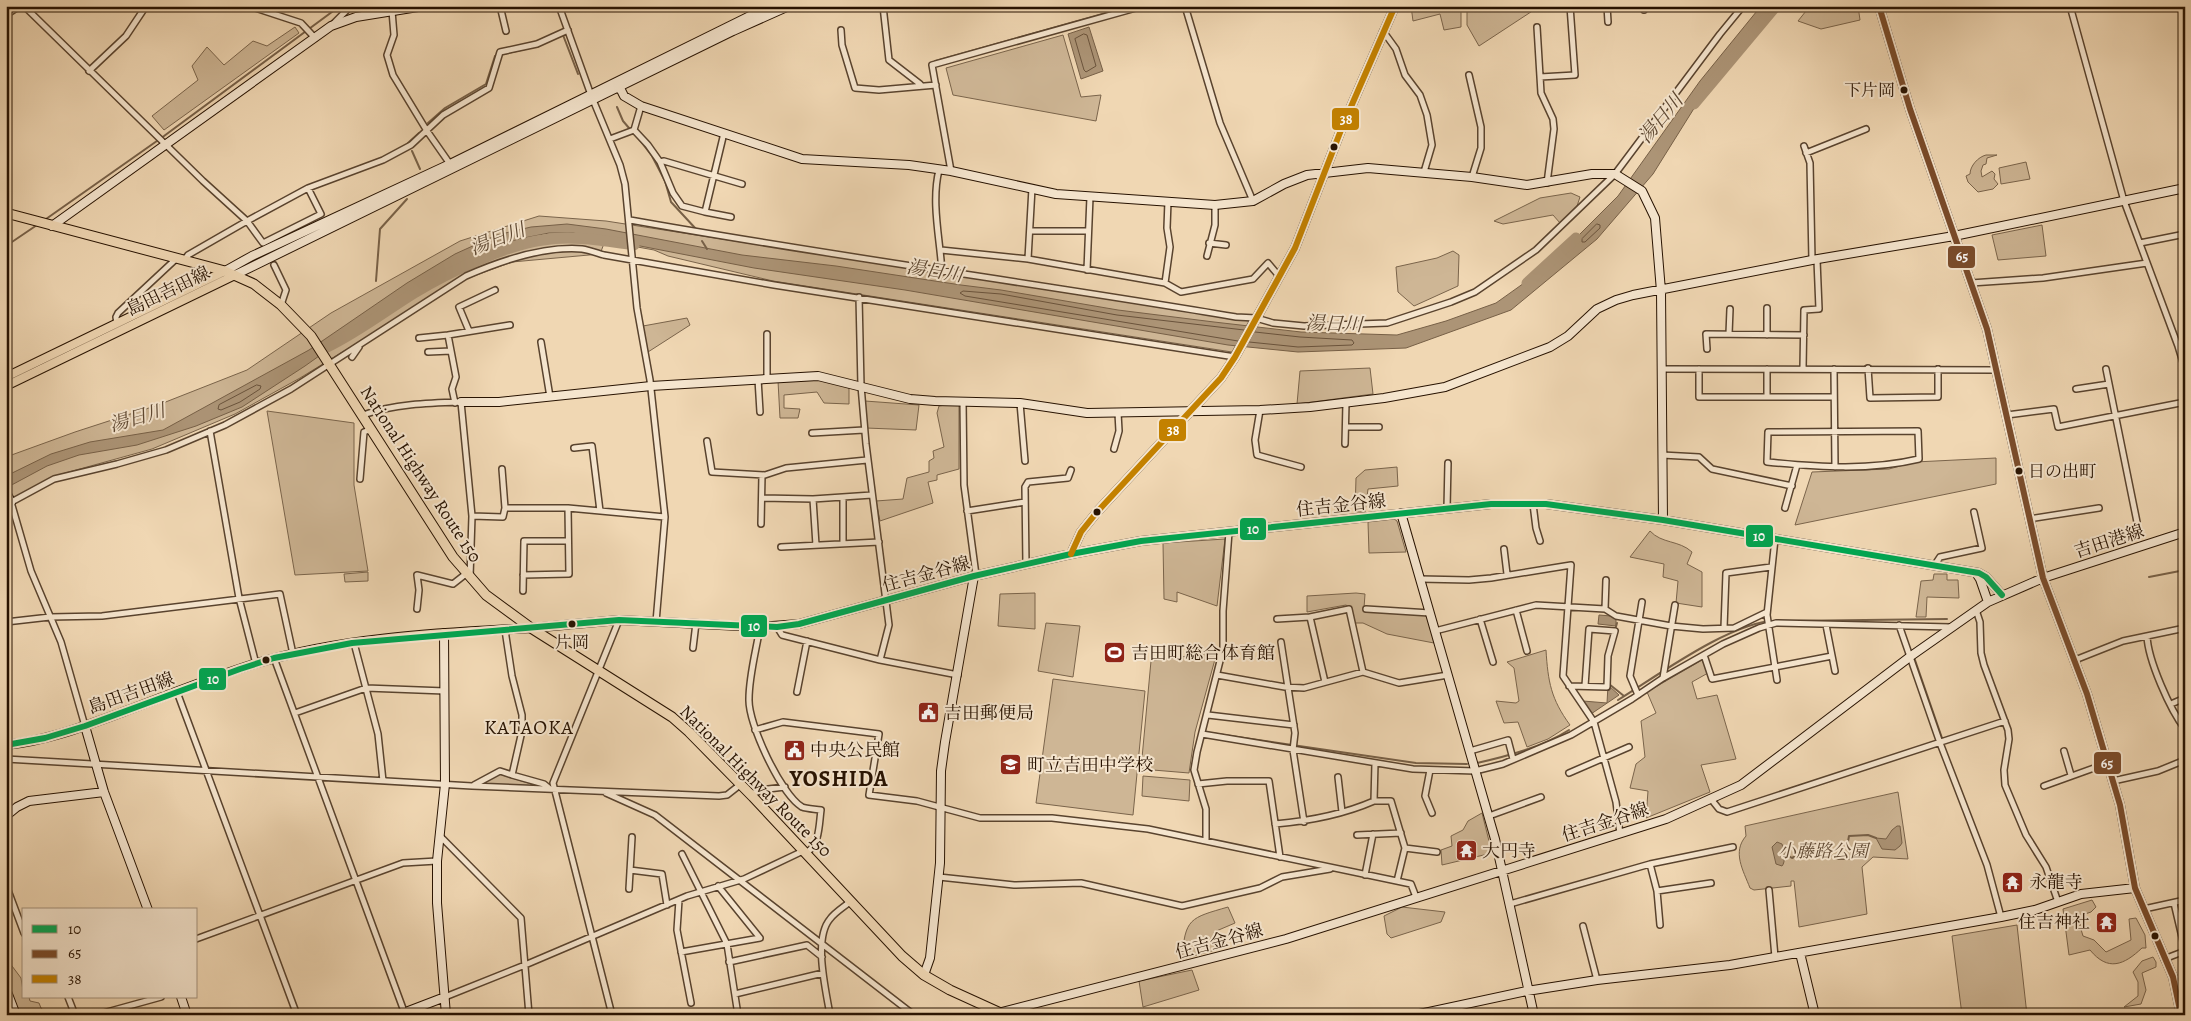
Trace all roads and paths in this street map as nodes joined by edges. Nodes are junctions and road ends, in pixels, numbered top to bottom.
1 (20, 6) edge
2 (24, 6) edge
3 (146, 6) edge
4 (249, 6) edge
5 (351, 6) edge
6 (424, 6) edge
7 (500, 6) edge
8 (559, 6) edge
9 (770, 6) edge
10 (789, 6) edge
11 (883, 6) edge
12 (1143, 6) edge
13 (1185, 6) edge
14 (1394, 6) edge
15 (1570, 6) edge
16 (1607, 6) edge
17 (1743, 6) edge
18 (1879, 6) edge
19 (2070, 6) edge
20 (392, 12) junction
21 (6, 15) edge
22 (1608, 22) dead end
23 (331, 26) junction
24 (1537, 27) dead end
25 (568, 30) junction
26 (841, 30) dead end
27 (506, 31) dead end
28 (1383, 31) junction
29 (313, 36) junction
30 (89, 71) junction
31 (1470, 75) dead end
32 (1540, 77) junction
33 (920, 85) junction
34 (936, 85) junction
35 (620, 88) junction
36 (592, 98) junction
37 (641, 106) junction
38 (1866, 129) dead end
39 (634, 130) junction
40 (426, 131) junction
41 (724, 133) junction
42 (610, 139) junction
43 (164, 142) junction
44 (1804, 146) dead end
45 (1806, 153) junction
46 (660, 162) junction
47 (450, 164) junction
48 (939, 170) junction
49 (951, 171) junction
50 (1325, 172) junction
51 (1424, 172) junction
52 (1615, 174) junction
53 (713, 176) junction
54 (1472, 177) junction
55 (1547, 182) junction
56 (742, 184) dead end
57 (308, 188) junction
58 (1032, 188) junction
59 (2185, 188) edge
60 (1090, 197) junction
61 (1168, 201) junction
62 (1253, 201) junction
63 (2124, 201) junction
64 (1215, 205) junction
65 (705, 212) junction
66 (6, 213) edge
67 (321, 214) junction
68 (731, 217) dead end
69 (247, 221) junction
70 (630, 221) junction
71 (326, 222) junction
72 (52, 226) junction
73 (1030, 230) junction
74 (1088, 231) junction
75 (2185, 234) edge
76 (1954, 236) junction
77 (1209, 243) junction
78 (2140, 243) junction
79 (1226, 245) dead end
80 (941, 250) junction
81 (1207, 256) dead end
82 (181, 258) junction
83 (633, 259) junction
84 (1028, 259) junction
85 (1815, 260) junction
86 (2147, 263) junction
87 (274, 265) dead end
88 (1087, 270) junction
89 (226, 271) junction
90 (942, 272) junction
91 (235, 275) junction
92 (1280, 276) junction
93 (1165, 282) junction
94 (1971, 283) junction
95 (495, 290) dead end
96 (1661, 291) junction
97 (859, 297) junction
98 (282, 305) junction
99 (1767, 308) dead end
100 (1730, 309) dead end
101 (1256, 318) junction
102 (117, 324) junction
103 (510, 325) dead end
104 (469, 331) junction
105 (767, 334) dead end
106 (1729, 334) junction
107 (448, 335) junction
108 (1767, 335) junction
109 (1804, 335) junction
110 (419, 338) dead end
111 (541, 342) dead end
112 (360, 345) junction
113 (2185, 345) edge
114 (2178, 346) junction
115 (1707, 349) dead end
116 (451, 351) junction
117 (428, 352) dead end
118 (1236, 355) junction
119 (352, 357) dead end
120 (330, 364) junction
121 (1803, 368) junction
122 (1868, 368) junction
123 (1662, 369) junction
124 (1699, 369) junction
125 (1767, 369) junction
126 (1834, 369) junction
127 (1938, 369) junction
128 (2106, 369) dead end
129 (2185, 369) edge
130 (1996, 370) junction
131 (6, 377) edge
132 (762, 378) junction
133 (2110, 384) junction
134 (6, 386) edge
135 (651, 386) junction
136 (861, 386) junction
137 (2076, 389) dead end
138 (550, 397) junction
139 (1767, 397) junction
140 (1834, 397) junction
141 (963, 401) junction
142 (458, 402) junction
143 (1346, 402) junction
144 (2185, 402) edge
145 (1020, 403) junction
146 (1260, 410) junction
147 (1191, 411) junction
148 (760, 412) dead end
149 (1118, 412) junction
150 (2007, 415) junction
151 (363, 416) junction
152 (2115, 417) junction
153 (1346, 427) junction
154 (1379, 427) dead end
155 (372, 429) junction
156 (864, 430) junction
157 (210, 431) junction
158 (1834, 432) junction
159 (812, 434) dead end
160 (707, 441) dead end
161 (1345, 444) dead end
162 (574, 448) dead end
163 (1114, 449) dead end
164 (1662, 455) junction
165 (867, 460) junction
166 (1025, 462) dead end
167 (1448, 463) dead end
168 (1797, 465) junction
169 (1301, 467) dead end
170 (1835, 467) junction
171 (502, 470) dead end
172 (1071, 470) dead end
173 (762, 475) junction
174 (360, 479) dead end
175 (1792, 486) junction
176 (6, 492) edge
177 (872, 495) junction
178 (843, 497) junction
179 (762, 498) junction
180 (813, 499) junction
181 (1025, 502) junction
182 (9, 504) edge
183 (1533, 504) junction
184 (505, 508) junction
185 (568, 508) junction
186 (1447, 508) junction
187 (1785, 508) dead end
188 (2099, 508) dead end
189 (600, 511) junction
190 (967, 511) junction
191 (1974, 512) dead end
192 (1401, 513) junction
193 (472, 516) junction
194 (665, 517) junction
195 (2029, 519) junction
196 (1663, 520) junction
197 (2137, 522) dead end
198 (761, 524) dead end
199 (1229, 532) junction
200 (2185, 532) edge
201 (1775, 539) junction
202 (568, 541) junction
203 (879, 542) junction
204 (1540, 542) dead end
205 (843, 544) junction
206 (816, 546) junction
207 (781, 547) dead end
208 (1504, 549) dead end
209 (1071, 554) junction
210 (1026, 564) junction
211 (1934, 566) junction
212 (1772, 567) junction
213 (1507, 574) junction
214 (1976, 574) junction
215 (975, 575) junction
216 (468, 576) junction
217 (523, 576) junction
218 (1420, 578) junction
219 (2043, 578) junction
220 (1606, 580) dead end
221 (523, 591) dead end
222 (2002, 595) junction
223 (239, 598) junction
224 (888, 600) junction
225 (1642, 602) dead end
226 (1988, 602) junction
227 (1674, 606) dead end
228 (1569, 608) junction
229 (418, 609) dead end
230 (1366, 609) dead end
231 (1605, 609) junction
232 (1516, 610) junction
233 (1976, 610) junction
234 (1430, 612) junction
235 (1767, 614) junction
236 (50, 617) junction
237 (1310, 617) junction
238 (1276, 618) dead end
239 (1480, 619) junction
240 (619, 620) junction
241 (1639, 620) junction
242 (6, 622) edge
243 (656, 622) junction
244 (696, 623) junction
245 (1767, 624) junction
246 (1826, 625) junction
247 (1899, 625) junction
248 (1671, 626) junction
249 (1951, 626) junction
250 (760, 627) junction
251 (777, 627) junction
252 (531, 628) junction
253 (1724, 628) junction
254 (2185, 628) edge
255 (505, 630) junction
256 (1435, 630) junction
257 (444, 634) junction
258 (2147, 636) junction
259 (807, 641) junction
260 (1280, 642) dead end
261 (354, 643) junction
262 (693, 648) dead end
263 (1528, 651) dead end
264 (293, 654) junction
265 (1704, 655) junction
266 (1832, 656) junction
267 (1911, 656) junction
268 (274, 658) junction
269 (880, 660) junction
270 (2075, 660) junction
271 (1493, 662) dead end
272 (256, 664) junction
273 (1775, 666) junction
274 (599, 670) junction
275 (1836, 671) dead end
276 (1363, 672) junction
277 (958, 675) junction
278 (1218, 675) junction
279 (1448, 675) junction
280 (1663, 677) junction
281 (1777, 680) dead end
282 (1325, 682) junction
283 (1569, 686) junction
284 (1585, 686) junction
285 (1287, 687) junction
286 (366, 688) junction
287 (445, 691) junction
288 (177, 692) junction
289 (797, 692) dead end
290 (1638, 694) junction
291 (2185, 698) edge
292 (2171, 704) junction
293 (295, 713) junction
294 (1208, 715) junction
295 (2004, 721) junction
296 (1594, 722) junction
297 (1294, 725) junction
298 (85, 726) junction
299 (2185, 729) edge
300 (755, 730) junction
301 (1202, 734) junction
302 (1940, 743) junction
303 (6, 745) edge
304 (1630, 746) dead end
305 (1293, 749) junction
306 (1470, 751) junction
307 (2064, 751) dead end
308 (1512, 757) junction
309 (6, 759) edge
310 (1603, 759) junction
311 (2185, 760) edge
312 (1375, 763) junction
313 (2108, 763) junction
314 (96, 765) junction
315 (1430, 770) junction
316 (207, 771) junction
317 (1475, 771) junction
318 (1569, 773) dead end
319 (512, 775) junction
320 (2071, 775) junction
321 (1338, 777) dead end
322 (318, 778) junction
323 (383, 781) junction
324 (2113, 781) junction
325 (445, 784) junction
326 (740, 784) junction
327 (1198, 784) junction
328 (472, 786) junction
329 (2044, 786) dead end
330 (784, 787) junction
331 (552, 790) junction
332 (104, 792) junction
333 (603, 792) junction
334 (750, 794) junction
335 (1541, 797) dead end
336 (1711, 799) junction
337 (1374, 801) junction
338 (941, 807) junction
339 (1342, 812) junction
340 (1432, 813) dead end
341 (6, 816) edge
342 (1489, 816) junction
343 (1304, 822) junction
344 (1275, 824) junction
345 (1401, 833) junction
346 (1373, 834) junction
347 (1620, 834) junction
348 (1357, 835) dead end
349 (440, 836) junction
350 (632, 837) dead end
351 (1206, 840) junction
352 (1733, 847) dead end
353 (1405, 848) junction
354 (805, 851) junction
355 (1437, 852) dead end
356 (682, 854) dead end
357 (1280, 857) junction
358 (436, 861) junction
359 (1650, 864) junction
360 (1333, 869) junction
361 (630, 870) junction
362 (1502, 871) junction
363 (1365, 875) junction
364 (939, 877) junction
365 (738, 880) junction
366 (356, 881) junction
367 (1397, 881) junction
368 (1711, 883) dead end
369 (6, 885) edge
370 (718, 886) junction
371 (2135, 888) junction
372 (630, 889) dead end
373 (1769, 890) dead end
374 (1657, 891) junction
375 (701, 892) junction
376 (1416, 897) junction
377 (679, 900) junction
378 (2185, 900) edge
379 (851, 901) junction
380 (2058, 902) junction
381 (2174, 903) junction
382 (667, 904) junction
383 (1510, 904) junction
384 (147, 908) edge
385 (2144, 909) junction
386 (261, 916) junction
387 (2001, 917) junction
388 (1660, 925) dead end
389 (1583, 926) dead end
390 (22, 928) edge
391 (592, 936) junction
392 (198, 937) edge
393 (727, 944) junction
394 (822, 944) junction
395 (2185, 950) edge
396 (681, 952) junction
397 (1800, 953) junction
398 (822, 957) junction
399 (1775, 957) junction
400 (2164, 959) junction
401 (729, 962) junction
402 (525, 965) junction
403 (824, 973) junction
404 (924, 975) junction
405 (1597, 980) junction
406 (6, 989) edge
407 (1528, 991) junction
408 (735, 994) junction
409 (445, 997) junction
410 (68, 998) edge
411 (157, 998) edge
412 (181, 998) edge
413 (691, 1003) dead end
414 (402, 1014) edge
415 (998, 1014) edge
416 (16, 1015) edge
417 (75, 1015) edge
418 (96, 1015) edge
419 (187, 1015) edge
420 (297, 1015) edge
421 (446, 1015) edge
422 (529, 1015) edge
423 (612, 1015) edge
424 (738, 1015) edge
425 (830, 1015) edge
426 (914, 1015) edge
427 (1415, 1015) edge
428 (1534, 1015) edge
429 (1815, 1015) edge
430 (2181, 1015) edge

1 - 21 street
2 - 30 street
3 - 30 street
4 - 29 street
5 - 23 street
6 - 20 street
7 - 27 street
8 - 25 street
9 - 36 street
10 - 35 street
11 - 33 street
12 - 34 street
13 - 62 street
14 - 28 street
15 - 32 street
16 - 22 street
17 - 52 street
18 - 76 street
19 - 63 street
20 - 23 street
20 - 40 street
23 - 29 street
24 - 32 street
25 - 36 street
25 - 40 street
26 - 33 street
28 - 50 street
28 - 51 street
29 - 43 street
30 - 43 street
31 - 54 street
32 - 55 street
33 - 34 street
34 - 49 street
35 - 36 street
35 - 37 street
36 - 42 street
36 - 47 street
36 - 91 street
37 - 39 street
37 - 41 street
38 - 45 street
39 - 42 street
39 - 46 street
40 - 47 street
40 - 57 street
41 - 48 street
41 - 53 street
42 - 70 street
43 - 69 street
43 - 72 street
44 - 45 street
45 - 85 street
46 - 53 street
46 - 65 street
47 - 71 street
48 - 49 street
48 - 80 street
49 - 58 street
50 - 51 street
50 - 62 street
50 - 92 street
51 - 54 street
52 - 55 street
52 - 96 street
52 - 101 street
53 - 56 street
53 - 65 street
54 - 55 street
57 - 67 street
57 - 69 street
58 - 60 street
58 - 73 street
59 - 63 street
60 - 61 street
60 - 74 street
61 - 64 street
61 - 93 street
62 - 64 street
63 - 76 street
63 - 78 street
64 - 77 street
65 - 68 street
66 - 72 highway, National Highway Route 150
67 - 69 street
67 - 71 street
69 - 82 street
70 - 83 street
70 - 90 street
71 - 89 street
72 - 82 highway, National Highway Route 150
73 - 74 street
73 - 84 street
74 - 88 street
75 - 78 street
76 - 85 street
76 - 94 street
77 - 79 street
77 - 81 street
78 - 86 street
80 - 84 street
80 - 90 street
82 - 89 highway, National Highway Route 150
82 - 102 street
83 - 97 street
83 - 112 street
83 - 135 street
84 - 88 street
85 - 96 street
85 - 109 street
86 - 94 street
86 - 114 street
87 - 98 street
88 - 93 street
89 - 91 highway, National Highway Route 150
89 - 102 main road, 島田吉田線
90 - 101 street
91 - 98 highway, National Highway Route 150
91 - 134 main road, 島田吉田線
92 - 93 street
92 - 101 street
94 - 130 street
95 - 104 street
96 - 123 street
96 - 143 street
97 - 118 street
97 - 136 street
98 - 120 highway, National Highway Route 150
99 - 108 street
100 - 106 street
101 - 118 street
102 - 131 main road, 島田吉田線
103 - 104 street
104 - 107 street
105 - 132 street
106 - 108 street
106 - 115 street
107 - 110 street
107 - 116 street
108 - 109 street
109 - 121 street
111 - 138 street
112 - 119 street
112 - 120 street
113 - 114 street
114 - 129 street
116 - 117 street
116 - 142 street
118 - 147 street
120 - 151 highway, National Highway Route 150
120 - 157 street
121 - 125 street
121 - 126 street
122 - 126 street
122 - 127 street
122 - 127 street
123 - 124 street
123 - 164 street
124 - 125 street
124 - 139 street
125 - 139 street
126 - 140 street
127 - 130 street
128 - 133 street
130 - 150 street
132 - 135 street
132 - 136 street
132 - 148 street
133 - 137 street
133 - 152 street
135 - 138 street
135 - 194 street
136 - 141 street
136 - 156 street
138 - 142 street
139 - 140 street
140 - 158 street
141 - 145 street
141 - 190 street
142 - 151 street
142 - 193 street
143 - 146 street
143 - 153 street
144 - 152 street
145 - 149 street
145 - 166 street
146 - 147 street
146 - 169 street
147 - 149 street
147 - 209 street
149 - 163 street
150 - 152 street
150 - 195 street
151 - 155 highway, National Highway Route 150
152 - 197 street
153 - 154 street
153 - 161 street
155 - 174 street
155 - 216 highway, National Highway Route 150
156 - 159 street
156 - 165 street
157 - 182 street
157 - 223 street
158 - 168 street
158 - 170 street
158 - 170 street
160 - 173 street
162 - 189 street
164 - 175 street
164 - 196 street
165 - 173 street
165 - 177 street
167 - 186 street
168 - 170 street
168 - 175 street
171 - 184 street
172 - 181 street
173 - 179 street
175 - 187 street
176 - 182 street
177 - 178 street
177 - 203 street
178 - 180 street
178 - 205 street
179 - 180 street
179 - 198 street
180 - 206 street
181 - 190 street
181 - 210 street
182 - 236 street
183 - 186 street, 住吉金谷線
183 - 196 street, 住吉金谷線
183 - 204 street
184 - 185 street
184 - 193 street
185 - 189 street
185 - 202 street
186 - 192 street, 住吉金谷線
188 - 195 street
189 - 194 street
190 - 215 street
191 - 211 street
192 - 199 street, 住吉金谷線
192 - 218 street
193 - 216 street
194 - 243 street
195 - 219 street
196 - 201 street, 住吉金谷線
199 - 209 street, 住吉金谷線
199 - 278 street
200 - 219 street, 吉田港線
201 - 211 street, 住吉金谷線
201 - 212 street
202 - 217 street
202 - 217 street
203 - 205 street
203 - 224 street
205 - 206 street
206 - 207 street
208 - 213 street
209 - 210 street, 住吉金谷線
210 - 215 street, 住吉金谷線
211 - 214 street, 住吉金谷線
212 - 235 street
212 - 253 street
213 - 218 street
213 - 228 street
214 - 222 street, 住吉金谷線
214 - 226 street
215 - 224 street, 住吉金谷線
215 - 277 street
216 - 229 street
216 - 252 highway, National Highway Route 150
217 - 221 street
218 - 234 street
219 - 222 street, 住吉金谷線
219 - 270 street
220 - 231 street
222 - 226 street, 住吉金谷線
223 - 236 street
223 - 264 street
223 - 272 street
224 - 251 street, 住吉金谷線
224 - 269 street
225 - 241 street
226 - 233 street, 住吉金谷線
227 - 248 street
228 - 231 street
228 - 232 street
228 - 283 street
230 - 234 street
231 - 241 street
232 - 239 street
232 - 263 street
233 - 249 street, 住吉金谷線
233 - 295 street
234 - 256 street
235 - 245 street
235 - 253 street
236 - 242 street
236 - 298 street
237 - 238 street
237 - 276 street
237 - 282 street
239 - 256 street
239 - 271 street
240 - 243 street, 住吉金谷線
240 - 252 street, 住吉金谷線
240 - 274 street
241 - 248 street
241 - 290 street
243 - 244 street, 住吉金谷線
244 - 250 street, 住吉金谷線
244 - 262 street
245 - 246 street
245 - 265 street
245 - 273 street
246 - 247 street
246 - 266 street
247 - 249 street
247 - 267 street
248 - 253 street
248 - 280 street
249 - 267 street, 住吉金谷線
250 - 251 street, 住吉金谷線
250 - 300 street
251 - 259 street
252 - 255 main road, 島田吉田線
252 - 274 highway, National Highway Route 150
254 - 258 street
255 - 257 main road, 島田吉田線
255 - 319 street
256 - 279 street
257 - 261 main road, 島田吉田線
257 - 287 street
258 - 270 street
258 - 292 street
259 - 269 street
259 - 289 street
260 - 285 street
261 - 264 main road, 島田吉田線
261 - 286 street
264 - 268 main road, 島田吉田線
265 - 273 street
265 - 280 street
266 - 273 street
266 - 275 street
267 - 302 street
267 - 336 street, 住吉金谷線
268 - 272 main road, 島田吉田線
268 - 293 street
269 - 277 street
270 - 313 street
272 - 288 main road, 島田吉田線
273 - 281 street
274 - 326 highway, National Highway Route 150
274 - 331 street
276 - 279 street
276 - 282 street
277 - 338 street
278 - 285 street
278 - 294 street
279 - 306 street
280 - 290 street
282 - 285 street
283 - 284 street
283 - 296 street
284 - 284 street
285 - 297 street
286 - 287 street
286 - 293 street
286 - 323 street
287 - 325 street
288 - 298 main road, 島田吉田線
288 - 316 street
290 - 296 street
291 - 292 street
292 - 299 street
293 - 322 street
294 - 297 street
294 - 301 street
295 - 302 street
295 - 380 street
296 - 308 street
296 - 310 street
297 - 305 street
298 - 303 main road, 島田吉田線
298 - 314 street
300 - 330 street
300 - 338 street
301 - 305 street
301 - 327 street
302 - 336 street
302 - 387 street
304 - 310 street
305 - 312 street
305 - 343 street
306 - 308 street
306 - 317 street
307 - 320 street
308 - 317 street
309 - 314 street
310 - 318 street
310 - 347 street
311 - 324 street
312 - 315 street
312 - 337 street
313 - 320 street
313 - 324 street
314 - 316 street
314 - 332 street
315 - 317 street
315 - 340 street
316 - 322 street
316 - 386 street
317 - 342 street
319 - 328 street
319 - 331 street
320 - 329 street
321 - 339 street
322 - 323 street
322 - 366 street
323 - 325 street
324 - 371 street
325 - 328 street
325 - 349 street
326 - 333 street
326 - 334 highway, National Highway Route 150
327 - 344 street
327 - 351 street
328 - 331 street
330 - 334 street
330 - 354 street
331 - 333 street
331 - 391 street
332 - 341 street
332 - 384 street
333 - 365 street
334 - 354 highway, National Highway Route 150
335 - 342 street
336 - 347 street, 住吉金谷線
337 - 339 street
337 - 345 street
338 - 351 street
338 - 364 street
339 - 343 street
342 - 362 street
343 - 344 street
344 - 357 street
345 - 346 street
345 - 353 street
346 - 348 street
346 - 363 street
347 - 362 street, 住吉金谷線
349 - 358 street
349 - 402 street
350 - 361 street
351 - 357 street
352 - 359 street
353 - 355 street
353 - 367 street
354 - 365 street
354 - 379 highway, National Highway Route 150
356 - 375 street
357 - 360 street
358 - 366 street
358 - 409 street
359 - 374 street
359 - 383 street
360 - 363 street
360 - 364 street
361 - 372 street
361 - 382 street
362 - 376 street, 住吉金谷線
362 - 383 street
363 - 367 street
364 - 404 street
365 - 370 street
365 - 394 street
366 - 386 street
366 - 414 street
367 - 376 street
368 - 374 street
369 - 390 street
370 - 375 street
370 - 393 street
371 - 380 street
371 - 385 street
373 - 399 street
374 - 388 street
375 - 377 street
375 - 393 street
376 - 415 street, 住吉金谷線
377 - 382 street
377 - 396 street
378 - 381 street
379 - 394 street
379 - 404 highway, National Highway Route 150
380 - 387 street
381 - 385 street
381 - 395 street
382 - 391 street
383 - 407 street
385 - 400 street
386 - 392 street
386 - 420 street
387 - 397 street
389 - 405 street
391 - 402 street
391 - 423 street
393 - 396 street
393 - 401 street
394 - 398 street
394 - 426 street
395 - 400 street
396 - 413 street
397 - 399 street
397 - 429 street
398 - 401 street
398 - 403 street
399 - 405 street
400 - 430 street
401 - 408 street
402 - 409 street
402 - 422 street
403 - 408 street
403 - 425 street
404 - 415 highway, National Highway Route 150
405 - 407 street
406 - 416 street
407 - 427 street
407 - 428 street
408 - 424 street
409 - 414 street
409 - 421 street
410 - 417 street
411 - 418 street
412 - 419 street

